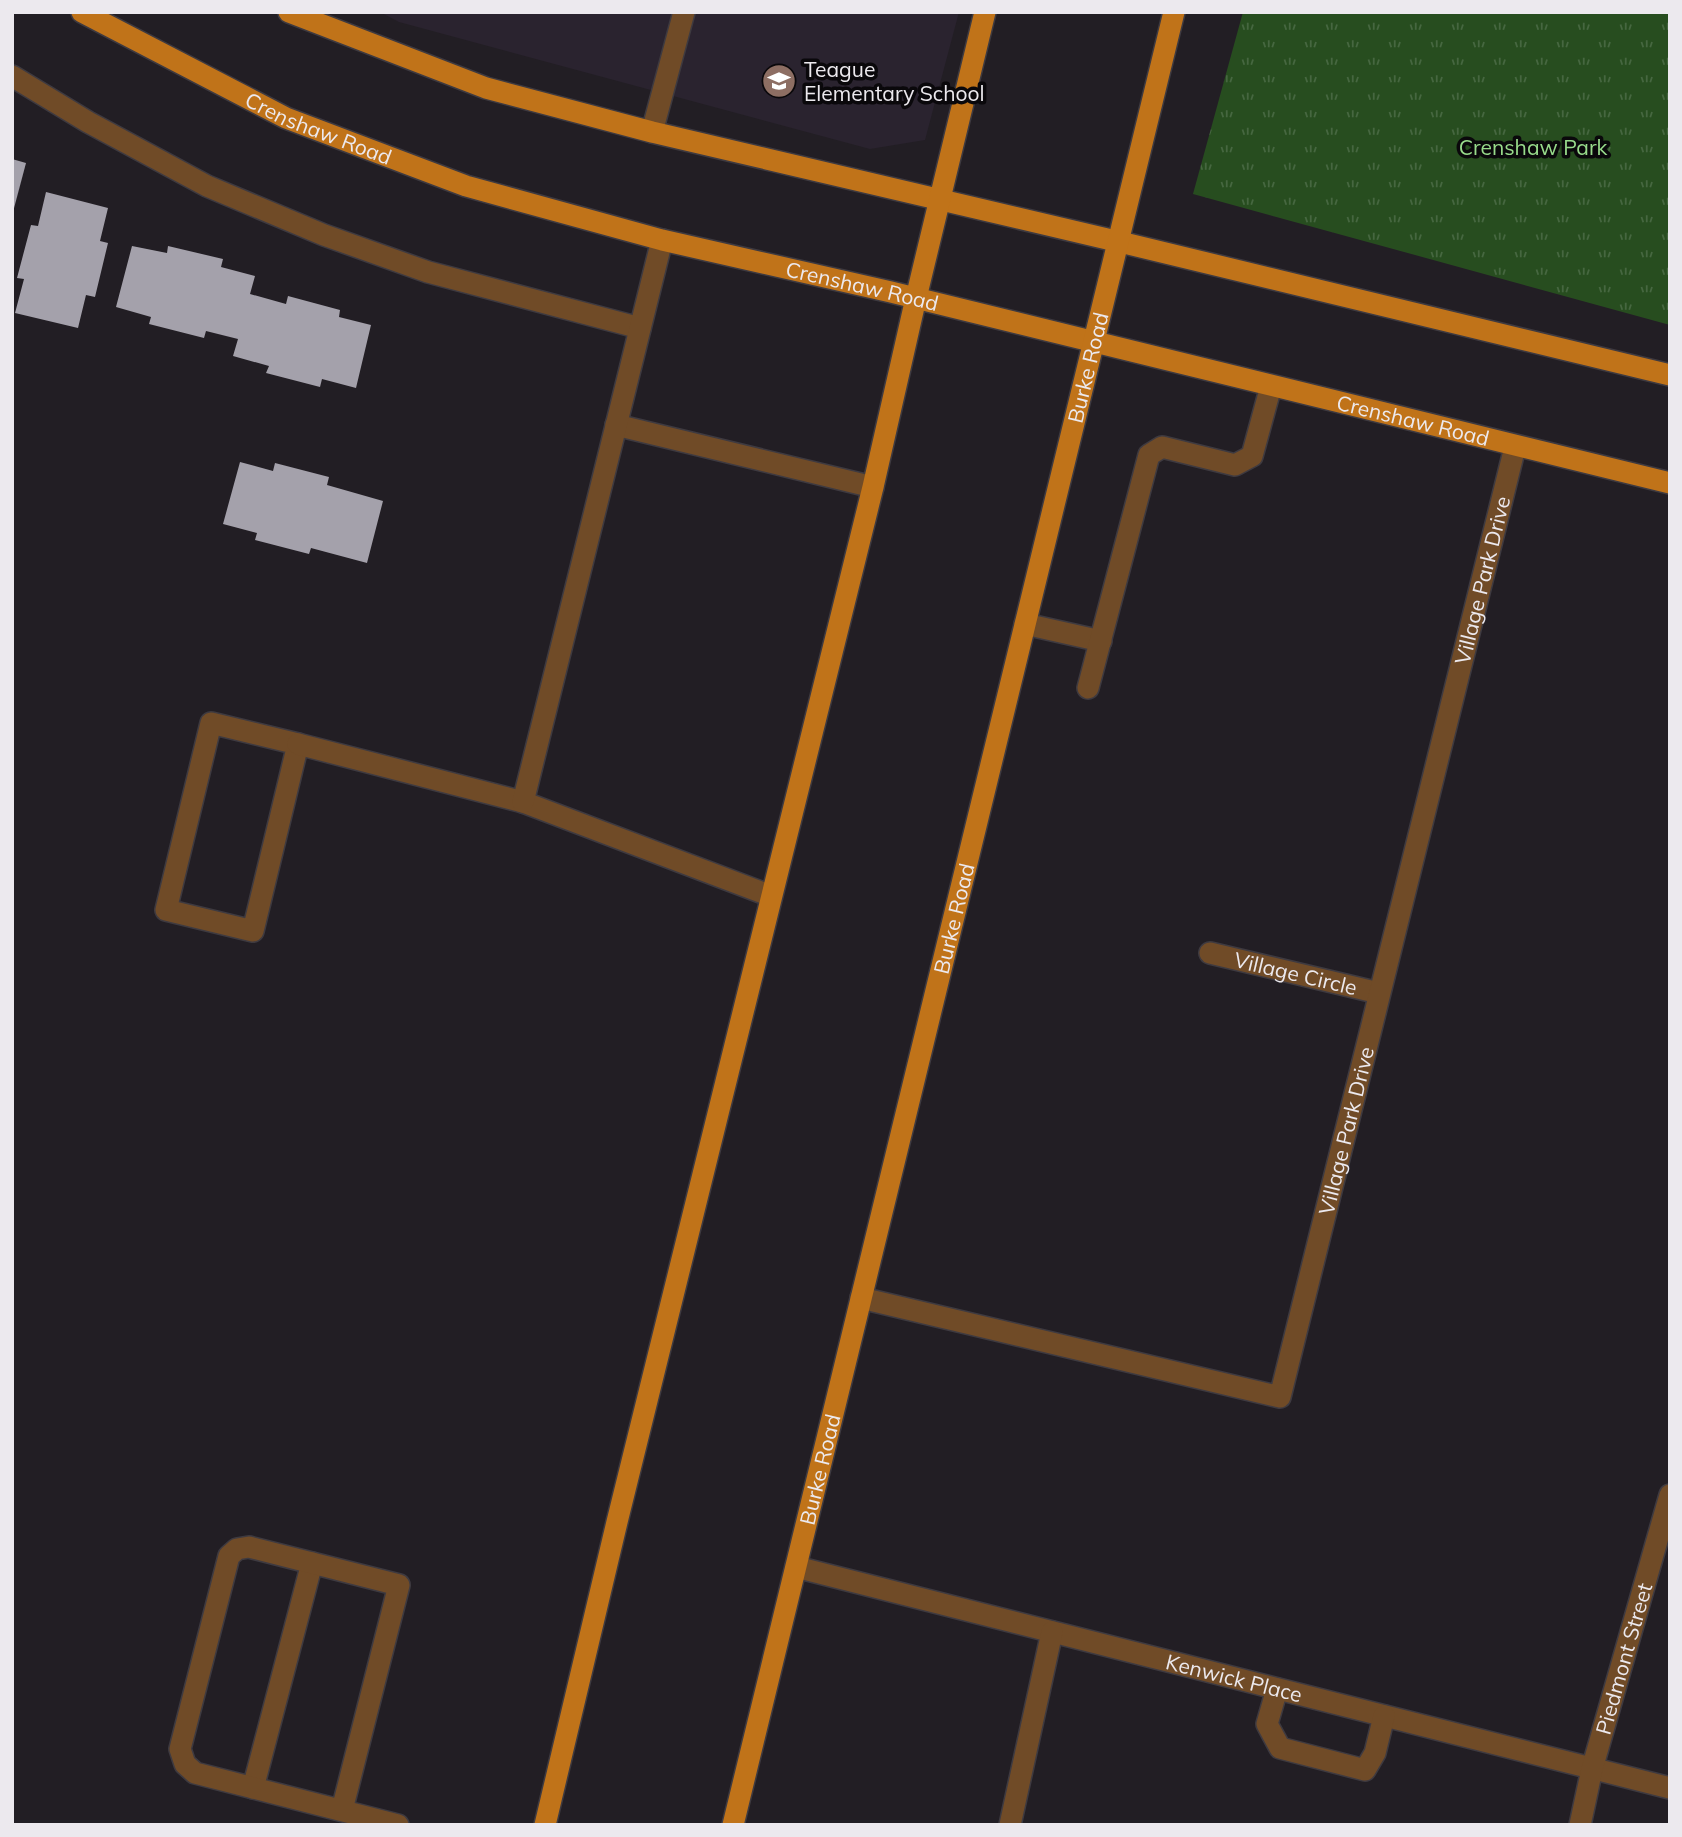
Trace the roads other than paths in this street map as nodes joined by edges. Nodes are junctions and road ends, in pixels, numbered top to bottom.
1 (82, 12) edge
2 (289, 12) edge
3 (684, 12) edge
4 (985, 12) edge
5 (1174, 12) edge
6 (12, 76) edge
7 (652, 132) junction
8 (939, 199) junction
9 (662, 240) junction
10 (1119, 242) junction
11 (916, 298) junction
12 (640, 328) junction
13 (1095, 342) junction
14 (1670, 375) edge
15 (1271, 386) junction
16 (616, 425) junction
17 (1516, 447) junction
18 (1670, 483) edge
19 (873, 487) junction
20 (1025, 624) junction
21 (1101, 641) junction
22 (1088, 688) dead end
23 (298, 744) junction
24 (523, 803) junction
25 (771, 896) junction
26 (1210, 953) dead end
27 (1379, 993) junction
28 (861, 1298) junction
29 (1670, 1495) edge
30 (312, 1563) junction
31 (796, 1567) junction
32 (1052, 1632) junction
33 (1277, 1689) junction
34 (1384, 1716) junction
35 (1592, 1769) junction
36 (253, 1788) junction
37 (1670, 1788) edge
38 (342, 1810) junction
39 (398, 1825) edge
40 (545, 1825) edge
41 (733, 1825) edge
42 (1010, 1825) edge
43 (1580, 1825) edge

1 - 9 main road, Crenshaw Road
2 - 7 main road
3 - 7 street
4 - 8 main road
5 - 10 main road, Burke Road
6 - 12 street
7 - 8 main road
8 - 10 main road
8 - 11 main road
9 - 11 main road, Crenshaw Road
9 - 12 street
10 - 13 main road, Burke Road
10 - 14 main road
11 - 13 main road, Crenshaw Road
11 - 19 main road
12 - 16 street
13 - 15 main road, Crenshaw Road
13 - 20 main road, Burke Road
15 - 17 main road, Crenshaw Road
15 - 21 street
16 - 19 street
16 - 24 street
17 - 18 main road, Crenshaw Road
17 - 27 street, Village Park Drive
19 - 25 main road
20 - 21 street
20 - 28 main road, Burke Road
21 - 22 street
23 - 23 street
23 - 24 street
24 - 25 street
25 - 40 main road
26 - 27 street, Village Circle
27 - 28 street, Village Park Drive
28 - 31 main road, Burke Road
29 - 35 street, Piedmont Street
30 - 36 street
30 - 36 street
30 - 38 street
31 - 32 street, Kenwick Place
31 - 41 main road, Burke Road
32 - 33 street, Kenwick Place
32 - 42 street
33 - 34 street, Kenwick Place
33 - 34 street
34 - 35 street, Kenwick Place
35 - 37 street, Kenwick Place
35 - 43 street, Piedmont Street
36 - 38 street
38 - 39 street

